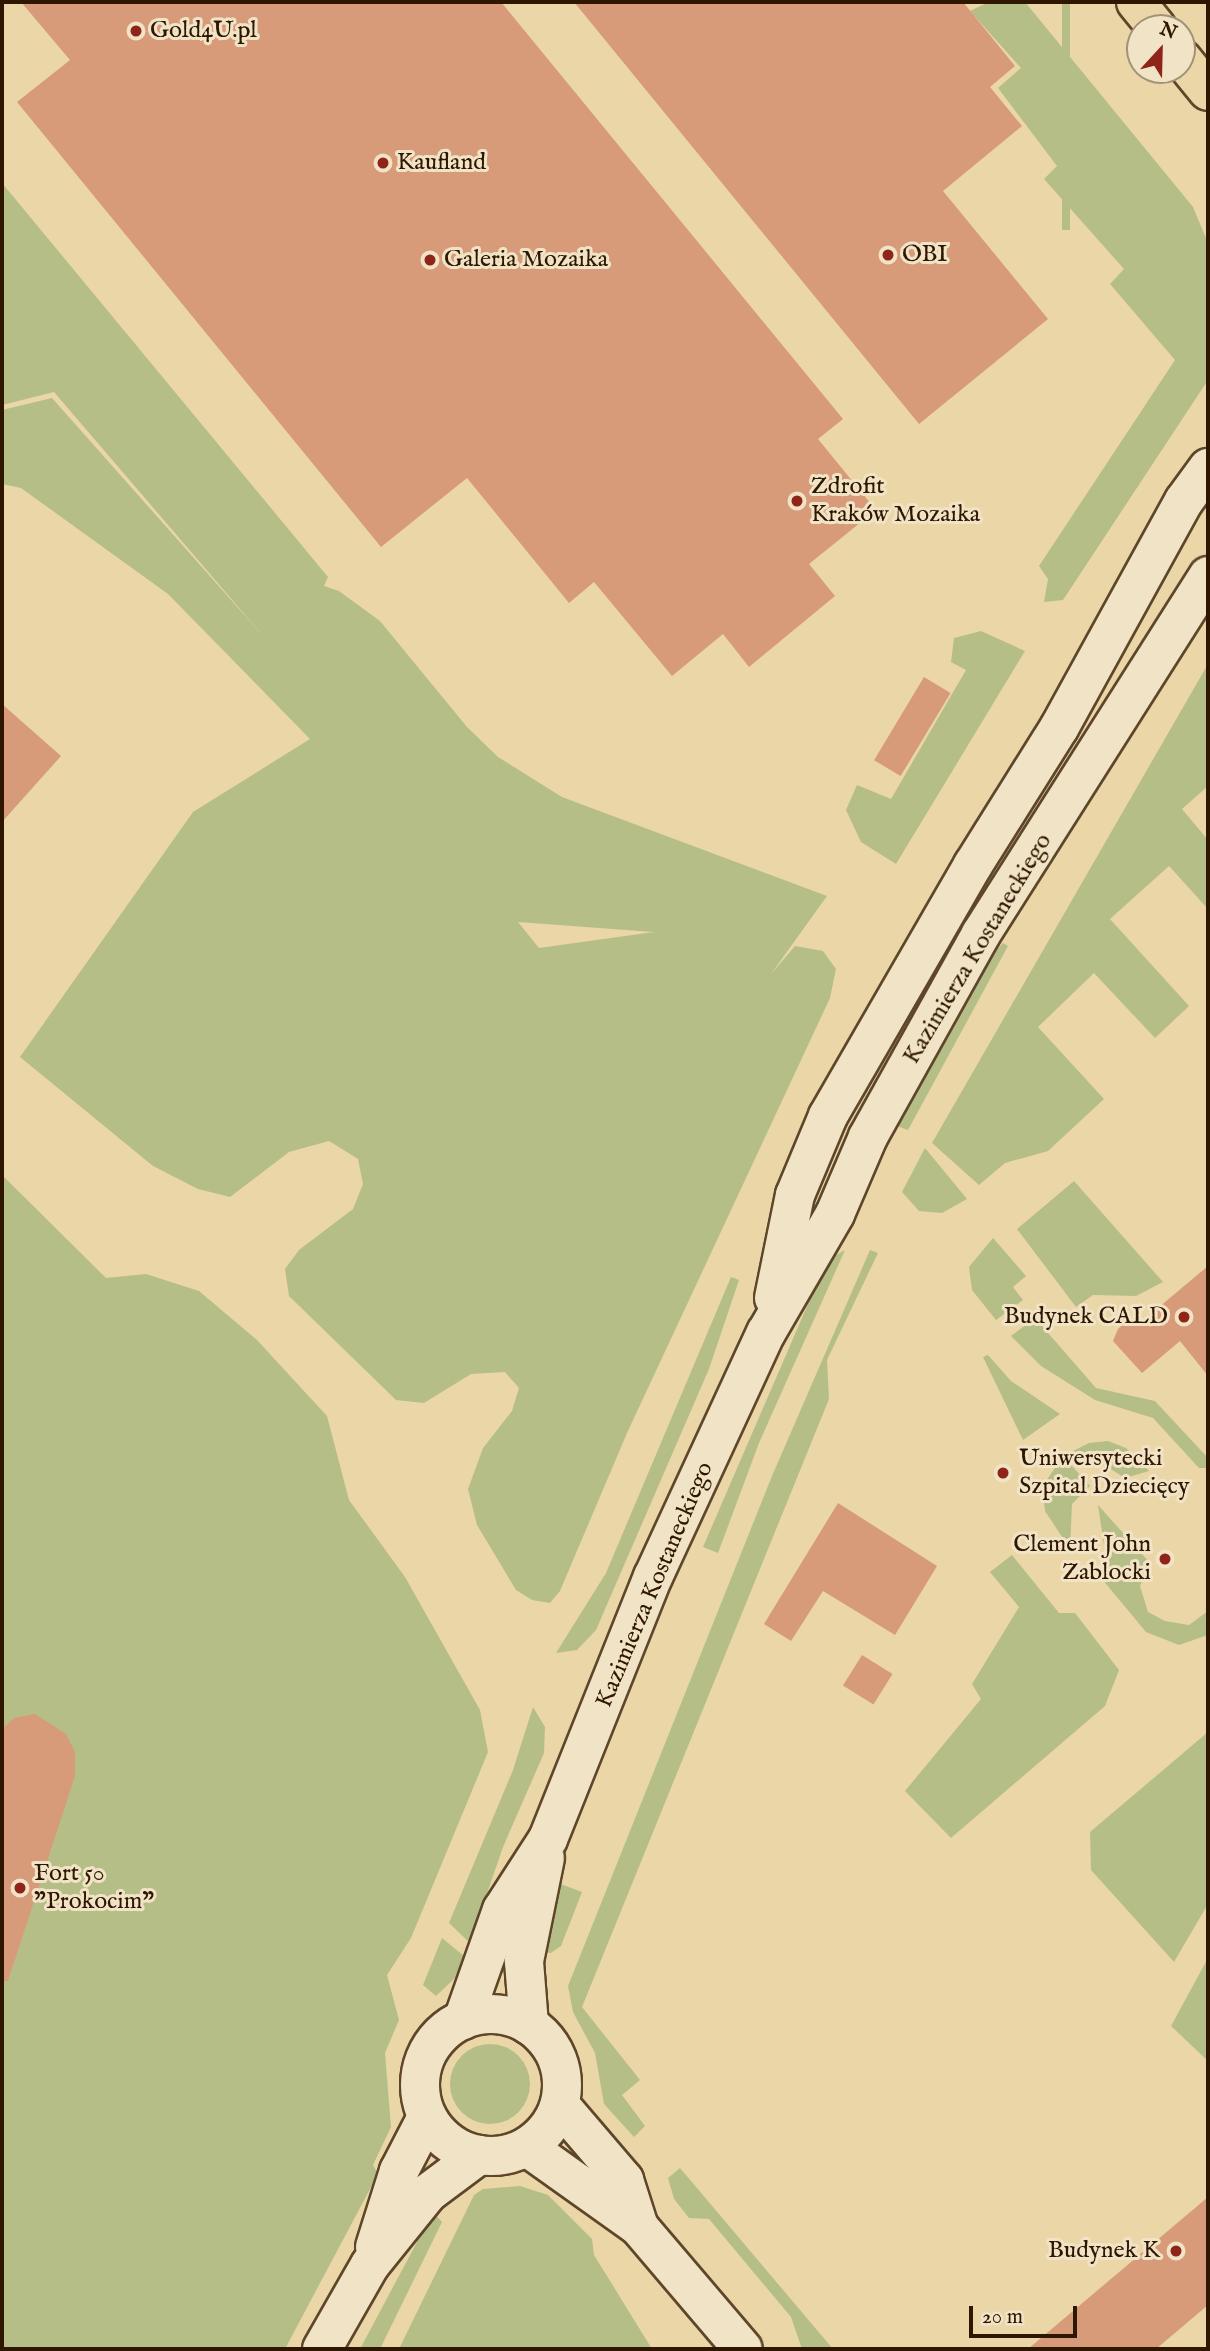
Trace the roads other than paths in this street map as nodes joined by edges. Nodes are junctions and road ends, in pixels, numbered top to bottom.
1 (1196, 76) edge
2 (1208, 91) edge
3 (1208, 468) edge
4 (1208, 499) edge
5 (1208, 576) edge
6 (1142, 580) junction
7 (766, 1333) junction
8 (548, 1839) junction
9 (463, 2020) junction
10 (529, 2025) junction
11 (560, 2105) junction
12 (427, 2118) junction
13 (527, 2147) junction
14 (479, 2155) junction
15 (639, 2227) junction
16 (370, 2265) junction
17 (322, 2349) edge
18 (743, 2349) edge

1 - 2 main road
3 - 6 street, Kazimierza Kostaneckiego
4 - 6 street, Kazimierza Kostaneckiego
5 - 7 street, Kazimierza Kostaneckiego
6 - 7 street, Kazimierza Kostaneckiego
7 - 8 street, Kazimierza Kostaneckiego
8 - 9 street, Kazimierza Kostaneckiego
8 - 10 street, Kazimierza Kostaneckiego
9 - 10 street
9 - 12 street
10 - 11 street
11 - 13 street
11 - 15 street
12 - 14 street
12 - 16 street
13 - 14 street
13 - 15 street
14 - 16 street
15 - 18 street
16 - 17 street

